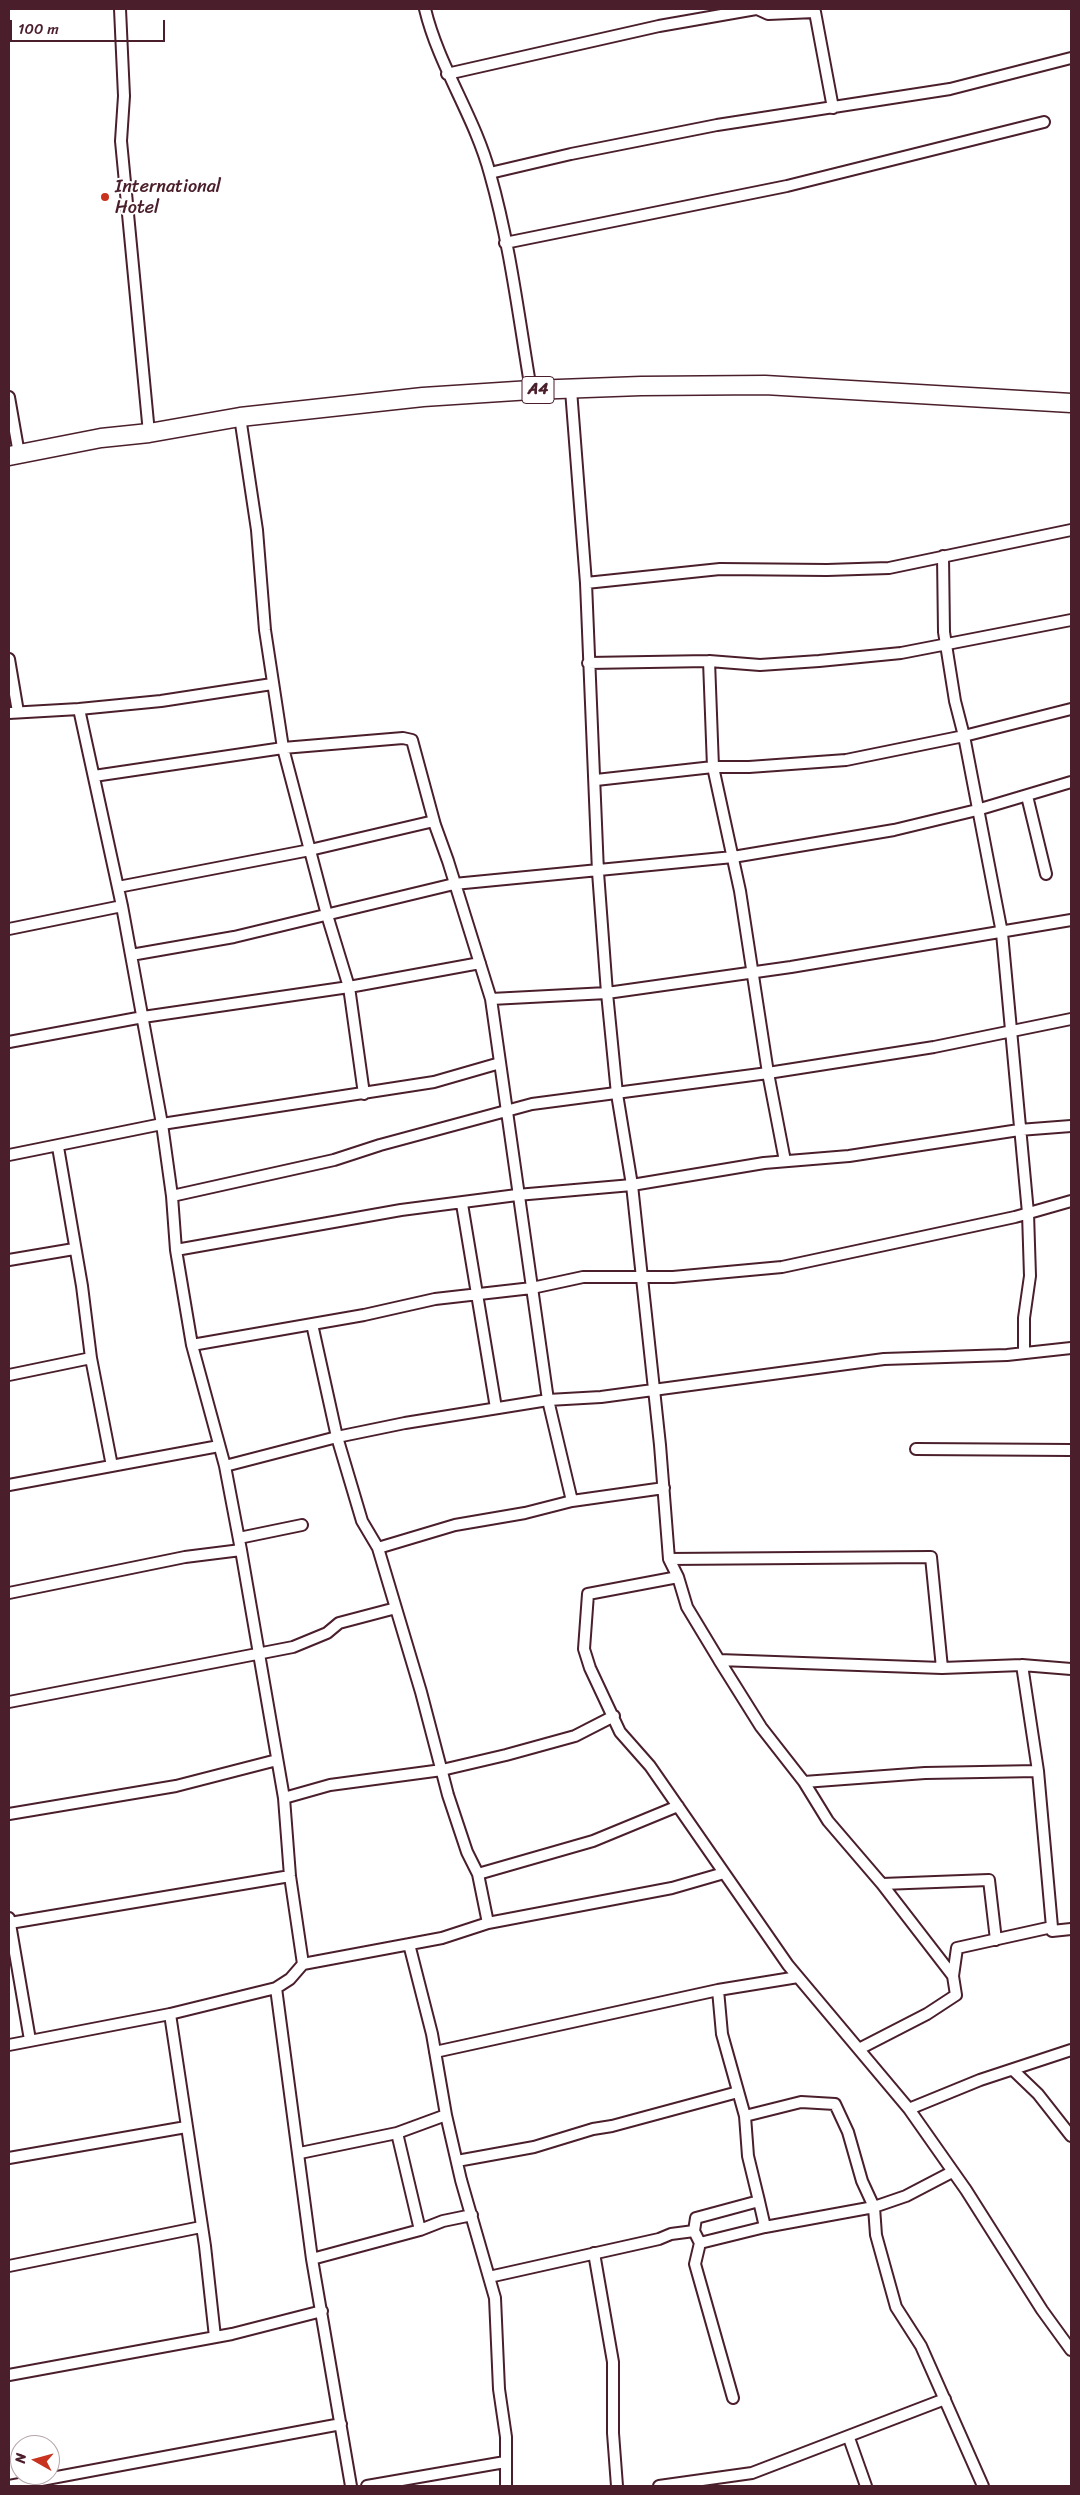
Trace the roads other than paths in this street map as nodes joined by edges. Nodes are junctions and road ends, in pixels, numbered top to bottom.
1 (120, 9) edge
2 (425, 9) edge
3 (756, 9) edge
4 (1071, 58) edge
5 (447, 74) junction
6 (833, 108) junction
7 (1044, 122) dead end
8 (490, 173) junction
9 (505, 243) junction
10 (531, 390) junction
11 (571, 390) junction
12 (9, 397) edge
13 (1071, 403) edge
14 (240, 417) junction
15 (149, 432) junction
16 (14, 455) edge
17 (1071, 530) edge
18 (943, 556) junction
19 (586, 583) junction
20 (1071, 620) edge
21 (946, 644) junction
22 (9, 659) edge
23 (709, 661) junction
24 (588, 662) junction
25 (272, 684) junction
26 (1071, 709) edge
27 (79, 710) junction
28 (13, 713) edge
29 (964, 736) junction
30 (282, 748) junction
31 (713, 767) junction
32 (94, 776) junction
33 (596, 780) junction
34 (1071, 782) edge
35 (1027, 796) junction
36 (978, 810) junction
37 (434, 821) junction
38 (310, 850) junction
39 (733, 857) junction
40 (598, 872) junction
41 (1046, 874) dead end
42 (454, 884) junction
43 (118, 886) junction
44 (122, 906) junction
45 (327, 915) junction
46 (1071, 920) edge
47 (9, 929) edge
48 (1002, 933) junction
49 (131, 955) junction
50 (480, 963) junction
51 (753, 972) junction
52 (349, 987) junction
53 (607, 993) junction
54 (491, 999) junction
55 (142, 1017) junction
56 (1071, 1019) edge
57 (1010, 1032) junction
58 (9, 1042) edge
59 (500, 1063) junction
60 (768, 1073) junction
61 (364, 1094) junction
62 (617, 1094) junction
63 (508, 1110) junction
64 (162, 1124) junction
65 (1071, 1126) edge
66 (1019, 1130) junction
67 (58, 1147) junction
68 (9, 1155) edge
69 (785, 1161) junction
70 (632, 1185) junction
71 (517, 1195) junction
72 (172, 1196) junction
73 (1071, 1201) edge
74 (462, 1204) junction
75 (1028, 1213) junction
76 (74, 1249) junction
77 (176, 1250) junction
78 (9, 1260) edge
79 (640, 1276) junction
80 (532, 1288) junction
81 (475, 1294) junction
82 (312, 1324) junction
83 (192, 1345) junction
84 (1071, 1348) edge
85 (1024, 1353) junction
86 (91, 1358) junction
87 (9, 1376) edge
88 (653, 1390) junction
89 (548, 1400) junction
90 (496, 1408) junction
91 (337, 1437) junction
92 (218, 1446) junction
93 (916, 1449) dead end
94 (1071, 1450) edge
95 (112, 1466) junction
96 (225, 1466) junction
97 (9, 1485) edge
98 (664, 1488) junction
99 (572, 1501) junction
100 (302, 1525) dead end
101 (239, 1538) junction
102 (378, 1548) junction
103 (241, 1550) junction
104 (669, 1559) junction
105 (678, 1577) junction
106 (9, 1593) edge
107 (396, 1608) junction
108 (258, 1654) junction
109 (718, 1660) junction
110 (1022, 1665) junction
111 (942, 1668) junction
112 (1071, 1669) edge
113 (9, 1702) edge
114 (614, 1716) junction
115 (277, 1760) junction
116 (442, 1770) junction
117 (1038, 1771) junction
118 (804, 1782) junction
119 (284, 1798) junction
120 (678, 1806) junction
121 (9, 1814) edge
122 (724, 1873) junction
123 (478, 1874) junction
124 (290, 1876) junction
125 (882, 1884) junction
126 (9, 1920) edge
127 (488, 1923) junction
128 (1052, 1927) junction
129 (1071, 1929) edge
130 (996, 1940) junction
131 (409, 1944) junction
132 (303, 1964) junction
133 (953, 1976) junction
134 (798, 1977) junction
135 (276, 1988) junction
136 (718, 1990) junction
137 (170, 2014) junction
138 (30, 2040) junction
139 (9, 2045) edge
140 (859, 2049) junction
141 (1071, 2050) edge
142 (436, 2052) junction
143 (1013, 2070) junction
144 (738, 2092) junction
145 (909, 2109) junction
146 (446, 2115) junction
147 (745, 2116) junction
148 (186, 2127) junction
149 (397, 2133) junction
150 (1071, 2136) edge
151 (300, 2153) junction
152 (9, 2158) edge
153 (457, 2161) junction
154 (952, 2172) junction
155 (759, 2201) junction
156 (874, 2207) junction
157 (472, 2215) junction
158 (201, 2227) junction
159 (765, 2227) junction
160 (420, 2230) junction
161 (694, 2232) junction
162 (700, 2243) junction
163 (594, 2253) junction
164 (312, 2259) junction
165 (9, 2266) edge
166 (489, 2277) junction
167 (322, 2311) junction
168 (1067, 2336) edge
169 (216, 2337) junction
170 (1071, 2350) edge
171 (9, 2375) edge
172 (733, 2398) dead end
173 (945, 2399) junction
174 (341, 2424) junction
175 (849, 2438) junction
176 (505, 2462) junction
177 (9, 2486) edge
178 (351, 2486) edge
179 (367, 2486) edge
180 (506, 2486) edge
181 (617, 2486) edge
182 (659, 2486) edge
183 (866, 2486) edge
184 (984, 2486) edge

1 - 15 street
2 - 5 street
3 - 5 street
3 - 6 street
4 - 6 street
5 - 8 street
6 - 8 street
7 - 9 street
8 - 9 street
9 - 10 street
10 - 11 highway, A4
10 - 14 highway, A4
11 - 13 highway, A4
11 - 19 street
12 - 16 street
14 - 15 highway, A4
14 - 25 street
15 - 16 highway, A4
17 - 18 street
18 - 19 street
18 - 21 street
19 - 24 street
20 - 21 street
21 - 23 street
21 - 29 street
22 - 28 street
23 - 24 street
23 - 31 street
24 - 33 street
25 - 27 street
25 - 30 street
26 - 29 street
27 - 28 street
27 - 32 street
29 - 31 street
29 - 36 street
30 - 32 street
30 - 37 street
30 - 38 street
31 - 33 street
31 - 39 street
32 - 43 street
33 - 40 street
34 - 35 street
35 - 36 street
35 - 41 street
36 - 39 street
36 - 48 street
37 - 38 street
37 - 42 street
38 - 43 street
38 - 45 street
39 - 40 street
39 - 51 street
40 - 42 street
40 - 53 street
42 - 45 street
42 - 50 street
43 - 44 street
44 - 47 street
44 - 49 street
45 - 49 street
45 - 52 street
46 - 48 street
48 - 51 street
48 - 57 street
49 - 55 street
50 - 52 street
50 - 54 street
51 - 53 street
51 - 60 street
52 - 55 street
52 - 61 street
53 - 54 street
53 - 62 street
54 - 59 street
55 - 58 street
55 - 64 street
56 - 57 street
57 - 60 street
57 - 66 street
59 - 61 street
59 - 63 street
60 - 62 street
60 - 69 street
61 - 64 street
62 - 63 street
62 - 70 street
63 - 71 street
63 - 72 street
64 - 67 street
64 - 72 street
65 - 66 street
66 - 69 street
66 - 75 street
67 - 68 street
67 - 76 street
69 - 70 street
70 - 71 street
70 - 79 street
71 - 74 street
71 - 80 street
72 - 77 street
73 - 75 street
74 - 77 street
74 - 81 street
75 - 79 street
75 - 85 street
76 - 78 street
76 - 86 street
77 - 83 street
79 - 80 street
79 - 88 street
80 - 81 street
80 - 89 street
81 - 82 street
81 - 90 street
82 - 83 street
82 - 91 street
83 - 92 street
84 - 85 street
85 - 88 street
86 - 87 street
86 - 95 street
88 - 89 street
88 - 98 street
89 - 90 street
89 - 99 street
90 - 91 street
91 - 96 street
91 - 102 street
92 - 95 street
92 - 96 street
93 - 94 street
95 - 97 street
96 - 101 street
98 - 99 street
98 - 104 street
99 - 102 street
100 - 101 street
101 - 103 street
102 - 107 street
103 - 106 street
103 - 108 street
104 - 105 street
104 - 111 street
105 - 109 street
105 - 114 street
107 - 108 street
107 - 116 street
108 - 113 street
108 - 115 street
109 - 111 street
109 - 118 street
110 - 111 street
110 - 112 street
110 - 117 street
114 - 116 street
114 - 120 street
115 - 119 street
115 - 121 street
116 - 119 street
116 - 123 street
117 - 118 street
117 - 128 street
118 - 125 street
119 - 124 street
120 - 122 street
120 - 123 street
122 - 127 street
122 - 134 street
123 - 127 street
124 - 126 street
124 - 132 street
125 - 130 street
125 - 133 street
126 - 138 street
127 - 131 street
128 - 129 street
128 - 130 street
130 - 133 street
131 - 132 street
131 - 142 street
132 - 135 street
133 - 140 street
134 - 136 street
134 - 140 street
135 - 137 street
135 - 151 street
136 - 142 street
136 - 144 street
137 - 138 street
137 - 148 street
138 - 139 street
140 - 145 street
141 - 143 street
142 - 146 street
143 - 145 street
143 - 150 street
144 - 147 street
144 - 153 street
145 - 154 street
146 - 149 street
146 - 153 street
147 - 155 street
147 - 156 street
148 - 152 street
148 - 158 street
149 - 151 street
149 - 160 street
151 - 164 street
153 - 157 street
154 - 156 street
154 - 168 street
155 - 159 street
155 - 161 street
156 - 159 street
156 - 173 street
157 - 160 street
157 - 166 street
158 - 165 street
158 - 169 street
159 - 162 street
160 - 164 street
161 - 162 street
161 - 163 street
162 - 172 street
163 - 166 street
163 - 181 street
164 - 167 street
166 - 176 street
167 - 169 street
167 - 174 street
168 - 170 street
169 - 171 street
173 - 175 street
173 - 184 street
174 - 177 street
174 - 178 street
175 - 182 street
175 - 183 street
176 - 179 street
176 - 180 street

